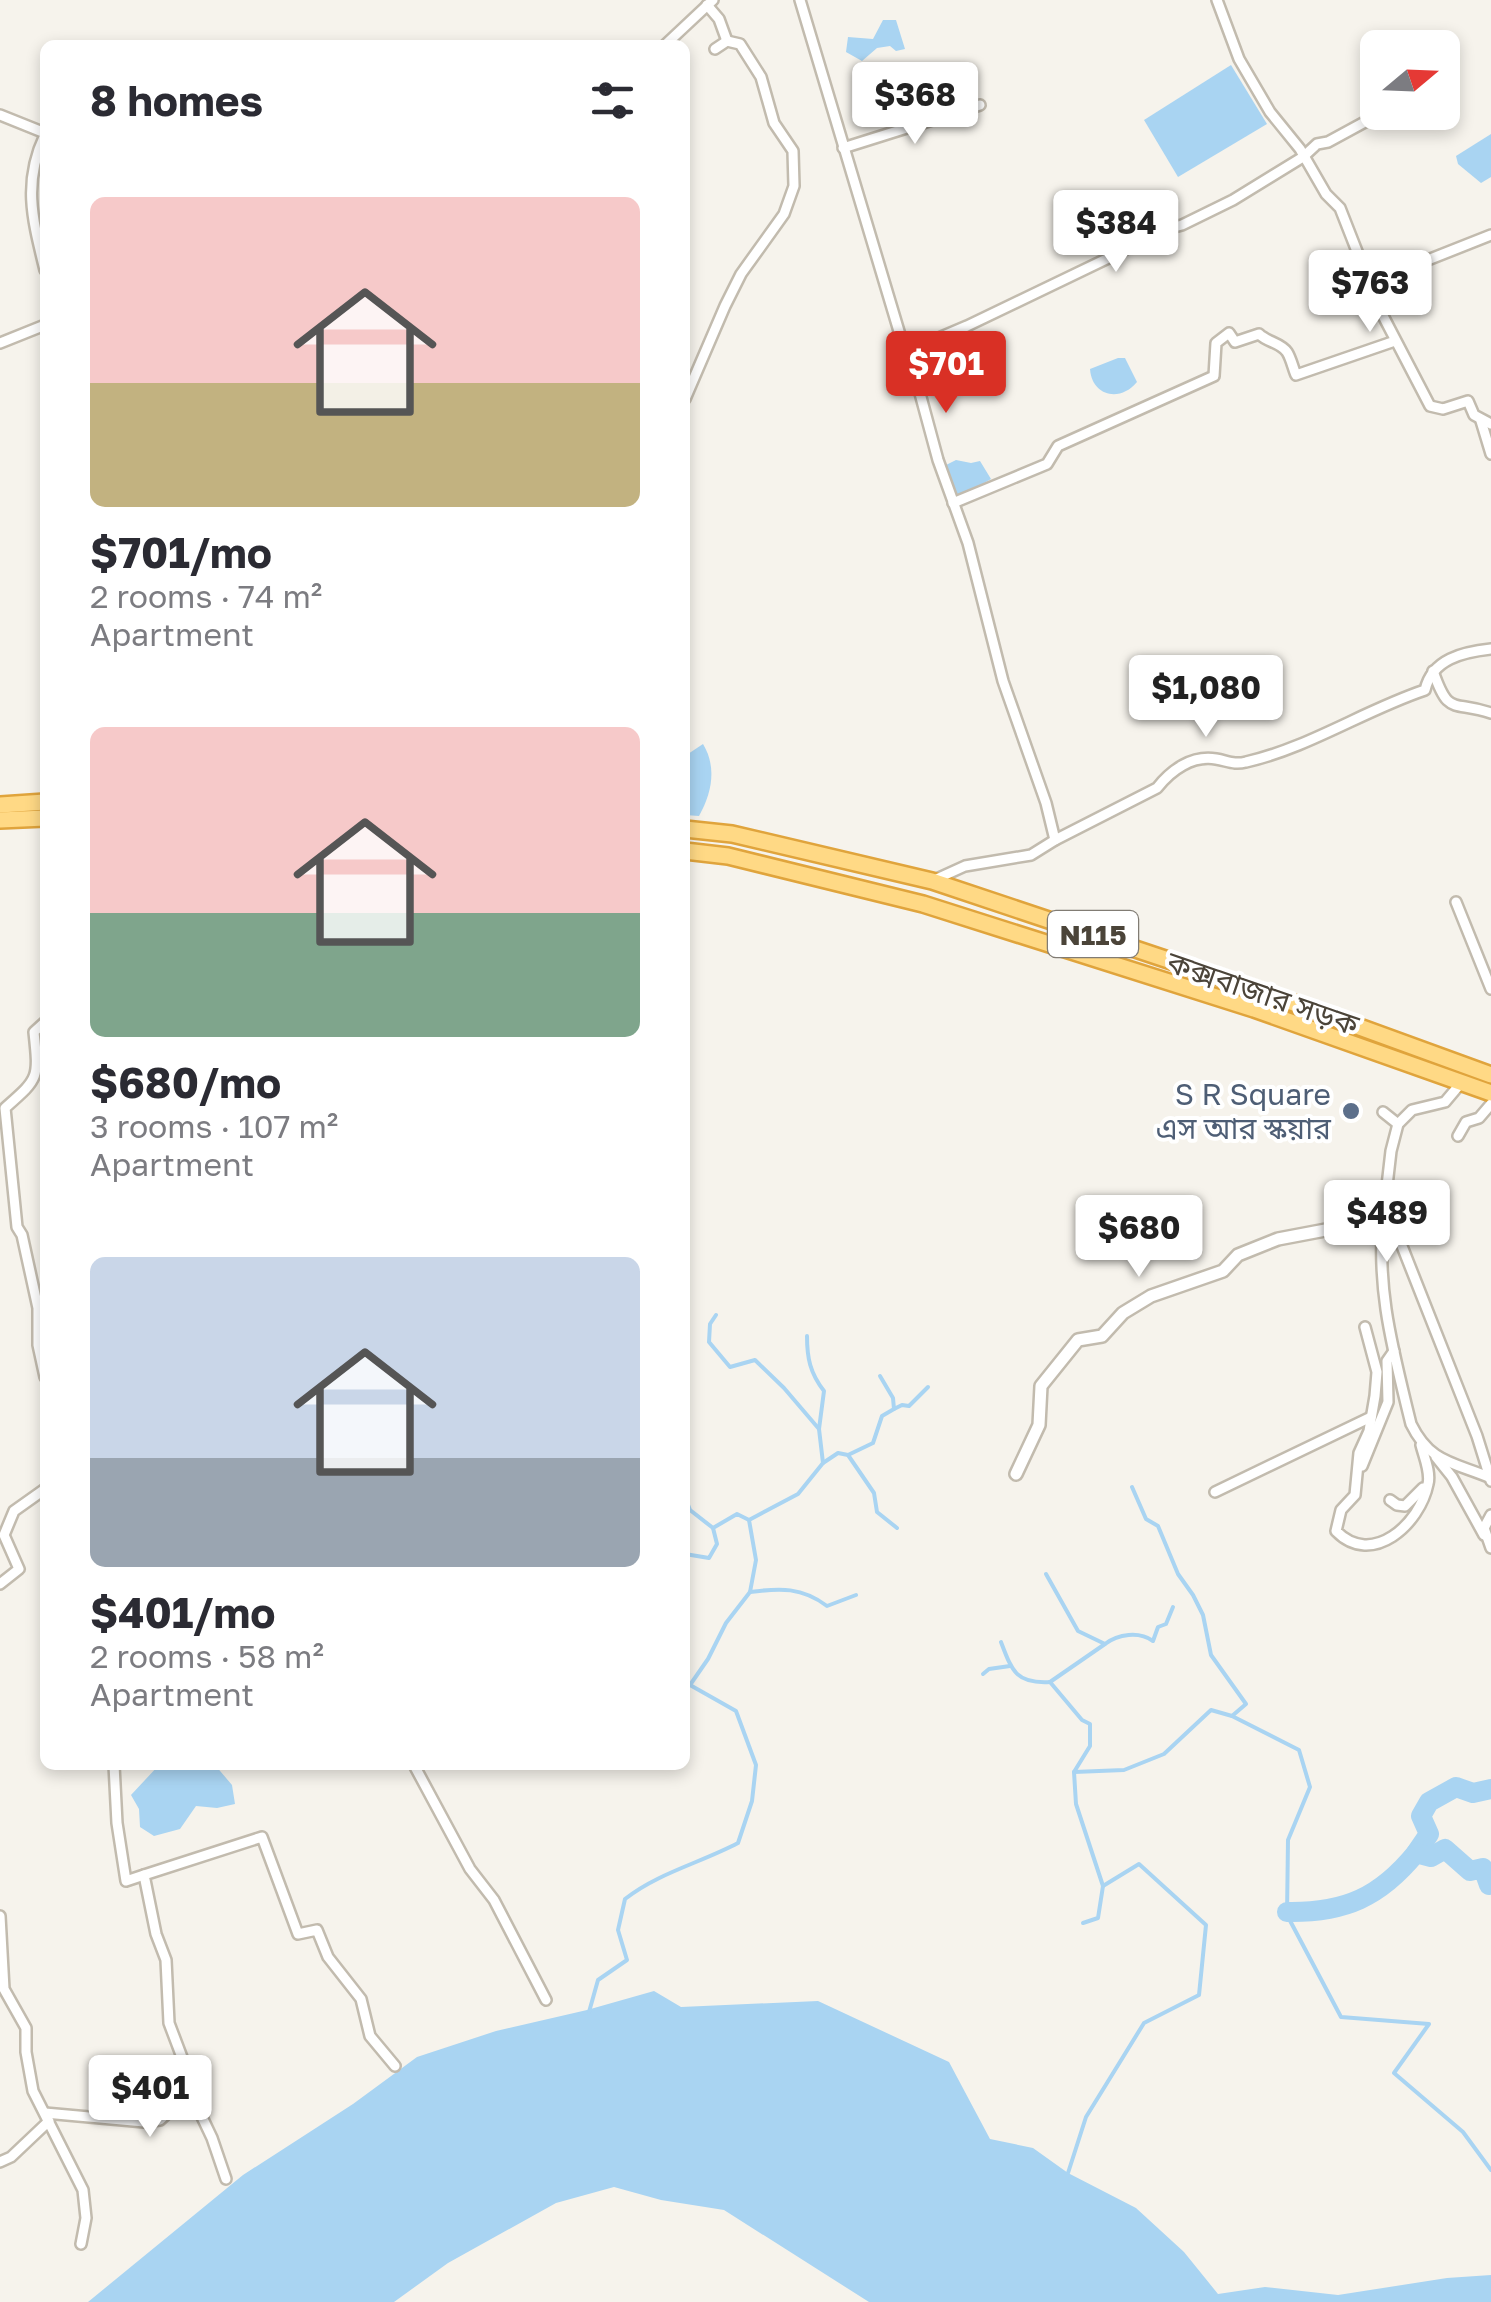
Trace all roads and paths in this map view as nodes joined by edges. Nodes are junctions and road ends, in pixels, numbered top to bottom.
1 (800, 0) edge
2 (1217, 0) edge
3 (710, 2) edge
4 (670, 40) edge
5 (727, 40) junction
6 (715, 48) dead end
7 (980, 105) dead end
8 (0, 114) edge
9 (1360, 125) edge
10 (40, 132) edge
11 (40, 145) edge
12 (842, 148) junction
13 (1303, 157) junction
14 (1491, 235) edge
15 (40, 249) edge
16 (1372, 282) junction
17 (40, 326) edge
18 (1395, 341) junction
19 (0, 344) edge
20 (906, 352) junction
21 (690, 387) edge
22 (1486, 422) edge
23 (1491, 454) edge
24 (954, 504) junction
25 (1491, 649) edge
26 (1433, 672) junction
27 (1491, 712) edge
28 (40, 802) edge
29 (0, 805) edge
30 (40, 818) edge
31 (0, 820) edge
32 (690, 830) edge
33 (1055, 840) junction
34 (690, 852) edge
35 (932, 880) junction
36 (1456, 902) dead end
37 (1491, 989) edge
38 (40, 1027) edge
39 (1491, 1075) edge
40 (1461, 1083) junction
41 (1491, 1094) edge
42 (1491, 1104) edge
43 (3, 1110) edge
44 (1383, 1112) dead end
45 (1398, 1124) junction
46 (1458, 1136) dead end
47 (1385, 1202) junction
48 (1365, 1327) dead end
49 (1394, 1352) junction
50 (40, 1354) edge
51 (1372, 1418) junction
52 (1421, 1445) junction
53 (1435, 1456) junction
54 (1016, 1474) dead end
55 (1491, 1479) edge
56 (1428, 1482) junction
57 (1356, 1486) junction
58 (1215, 1492) dead end
59 (40, 1493) edge
60 (1390, 1500) dead end
61 (1491, 1515) edge
62 (1484, 1535) junction
63 (1491, 1548) edge
64 (0, 1584) edge
65 (114, 1770) edge
66 (417, 1770) edge
67 (144, 1875) junction
68 (0, 1916) edge
69 (546, 2000) dead end
70 (395, 2066) dead end
71 (193, 2098) junction
72 (47, 2117) junction
73 (0, 2162) edge
74 (226, 2179) dead end
75 (81, 2244) dead end

1 - 12 street
2 - 13 street
3 - 4 street
3 - 5 street
5 - 6 street
5 - 21 street
7 - 12 street
8 - 10 street
9 - 13 street
11 - 15 street
12 - 20 street
13 - 16 street
13 - 20 street
14 - 16 street
16 - 18 street
17 - 19 street
18 - 22 street
18 - 24 street
20 - 24 street
22 - 23 street
24 - 33 street
25 - 26 street
26 - 27 street
26 - 33 street
28 - 29 highway
30 - 31 highway
32 - 35 highway, কক্সবাজার সড়ক / N115
33 - 35 street
34 - 40 highway, কক্সবাজার সড়ক / N115
35 - 39 highway, কক্সবাজার সড়ক / N115
36 - 37 street
38 - 43 street
40 - 41 highway, কক্সবাজার সড়ক / N115
40 - 45 street
42 - 46 street
43 - 50 street
44 - 45 street
45 - 47 street
47 - 49 street
47 - 54 street
47 - 55 street
48 - 51 street
49 - 52 street
49 - 57 street
51 - 57 street
51 - 58 street
52 - 53 street
52 - 56 street
53 - 55 street
53 - 62 street
56 - 57 street
56 - 60 street
59 - 64 street
61 - 62 street
62 - 63 street
65 - 67 street
66 - 69 street
67 - 70 street
67 - 71 street
68 - 72 street
71 - 72 street
71 - 74 street
72 - 73 street
72 - 75 street

